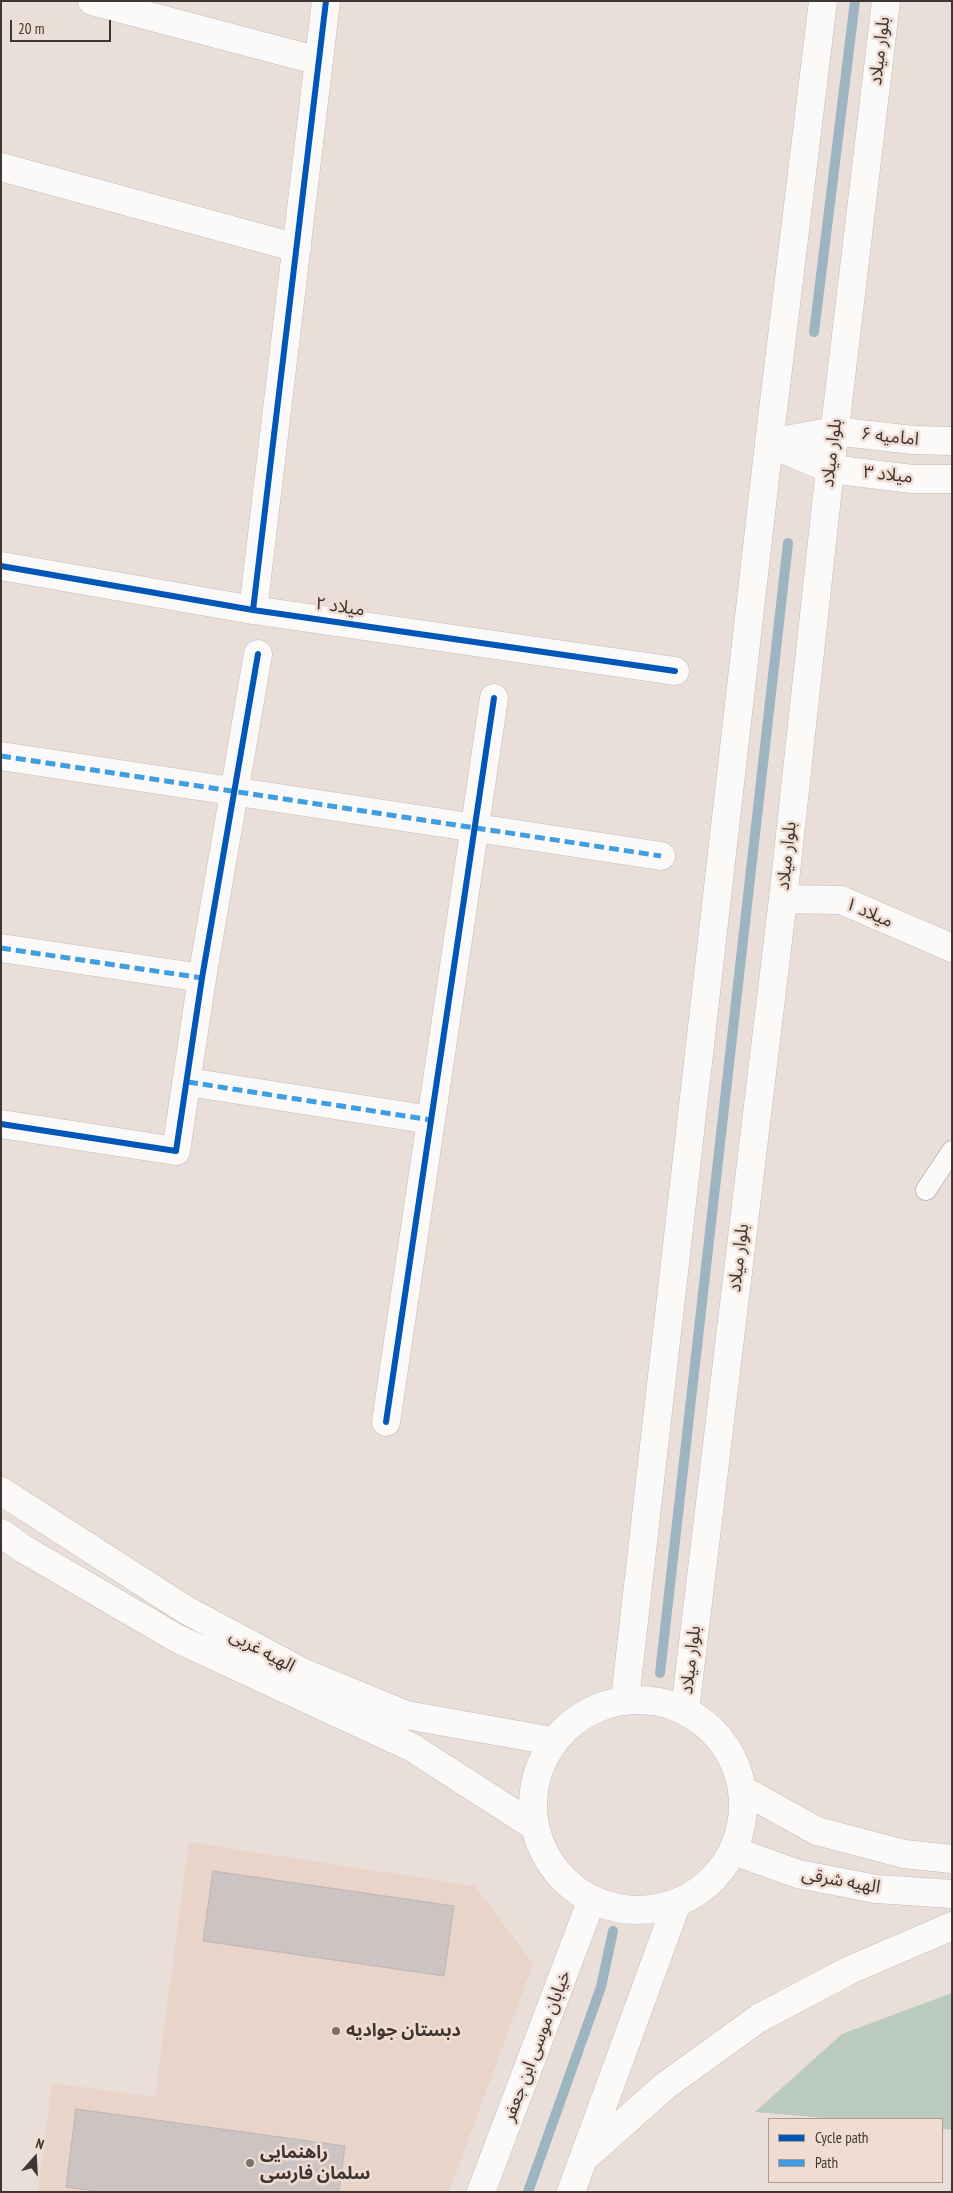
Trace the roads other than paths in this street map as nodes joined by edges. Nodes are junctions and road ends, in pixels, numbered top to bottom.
1 (92, 1) edge
2 (326, 1) edge
3 (822, 1) edge
4 (886, 1) edge
5 (319, 61) junction
6 (1, 167) edge
7 (297, 248) junction
8 (834, 431) junction
9 (952, 441) edge
10 (769, 443) junction
11 (830, 469) junction
12 (952, 479) edge
13 (1, 566) edge
14 (253, 610) junction
15 (258, 654) dead end
16 (675, 671) dead end
17 (494, 698) dead end
18 (1, 756) edge
19 (234, 791) junction
20 (474, 827) junction
21 (662, 856) dead end
22 (782, 899) junction
23 (1, 948) edge
24 (952, 948) edge
25 (202, 978) junction
26 (188, 1082) junction
27 (431, 1120) junction
28 (1, 1124) edge
29 (952, 1151) edge
30 (926, 1190) dead end
31 (386, 1422) dead end
32 (1, 1491) edge
33 (1, 1533) edge
34 (625, 1700) junction
35 (685, 1710) junction
36 (552, 1741) junction
37 (743, 1790) junction
38 (534, 1826) junction
39 (734, 1851) junction
40 (952, 1859) edge
41 (952, 1894) edge
42 (592, 1899) junction
43 (677, 1903) junction
44 (952, 1926) edge
45 (583, 2159) junction
46 (481, 2192) edge
47 (571, 2192) edge

1 - 5 street
2 - 5 street
3 - 10 street
4 - 8 street, بلوار میلاد
5 - 7 street
6 - 7 street
7 - 14 street
8 - 9 street, امامیه ۶
8 - 10 street, امامیه ۶
8 - 11 street, بلوار میلاد
10 - 11 street, میلاد ۳
10 - 34 street
11 - 12 street, میلاد ۳
11 - 22 street, بلوار میلاد
13 - 14 street, میلاد ۲
14 - 16 street, میلاد ۲
15 - 19 street
17 - 20 street
18 - 19 street
19 - 20 street
19 - 25 street
20 - 21 street
20 - 27 street
22 - 24 street, میلاد ۱
22 - 35 street, بلوار میلاد
23 - 25 street
25 - 26 street
26 - 27 street
26 - 28 street
27 - 31 street
29 - 30 lane
32 - 36 street, الهیه غربی
33 - 38 street, الهیه غربی
34 - 35 street
34 - 36 street
35 - 37 street
36 - 38 street
37 - 39 street
37 - 40 street
38 - 42 street
39 - 41 street, الهیه شرقی
39 - 43 street
42 - 43 street
42 - 46 street, خیابان موسی ابن جعفر
43 - 45 street
44 - 45 street
45 - 47 street

